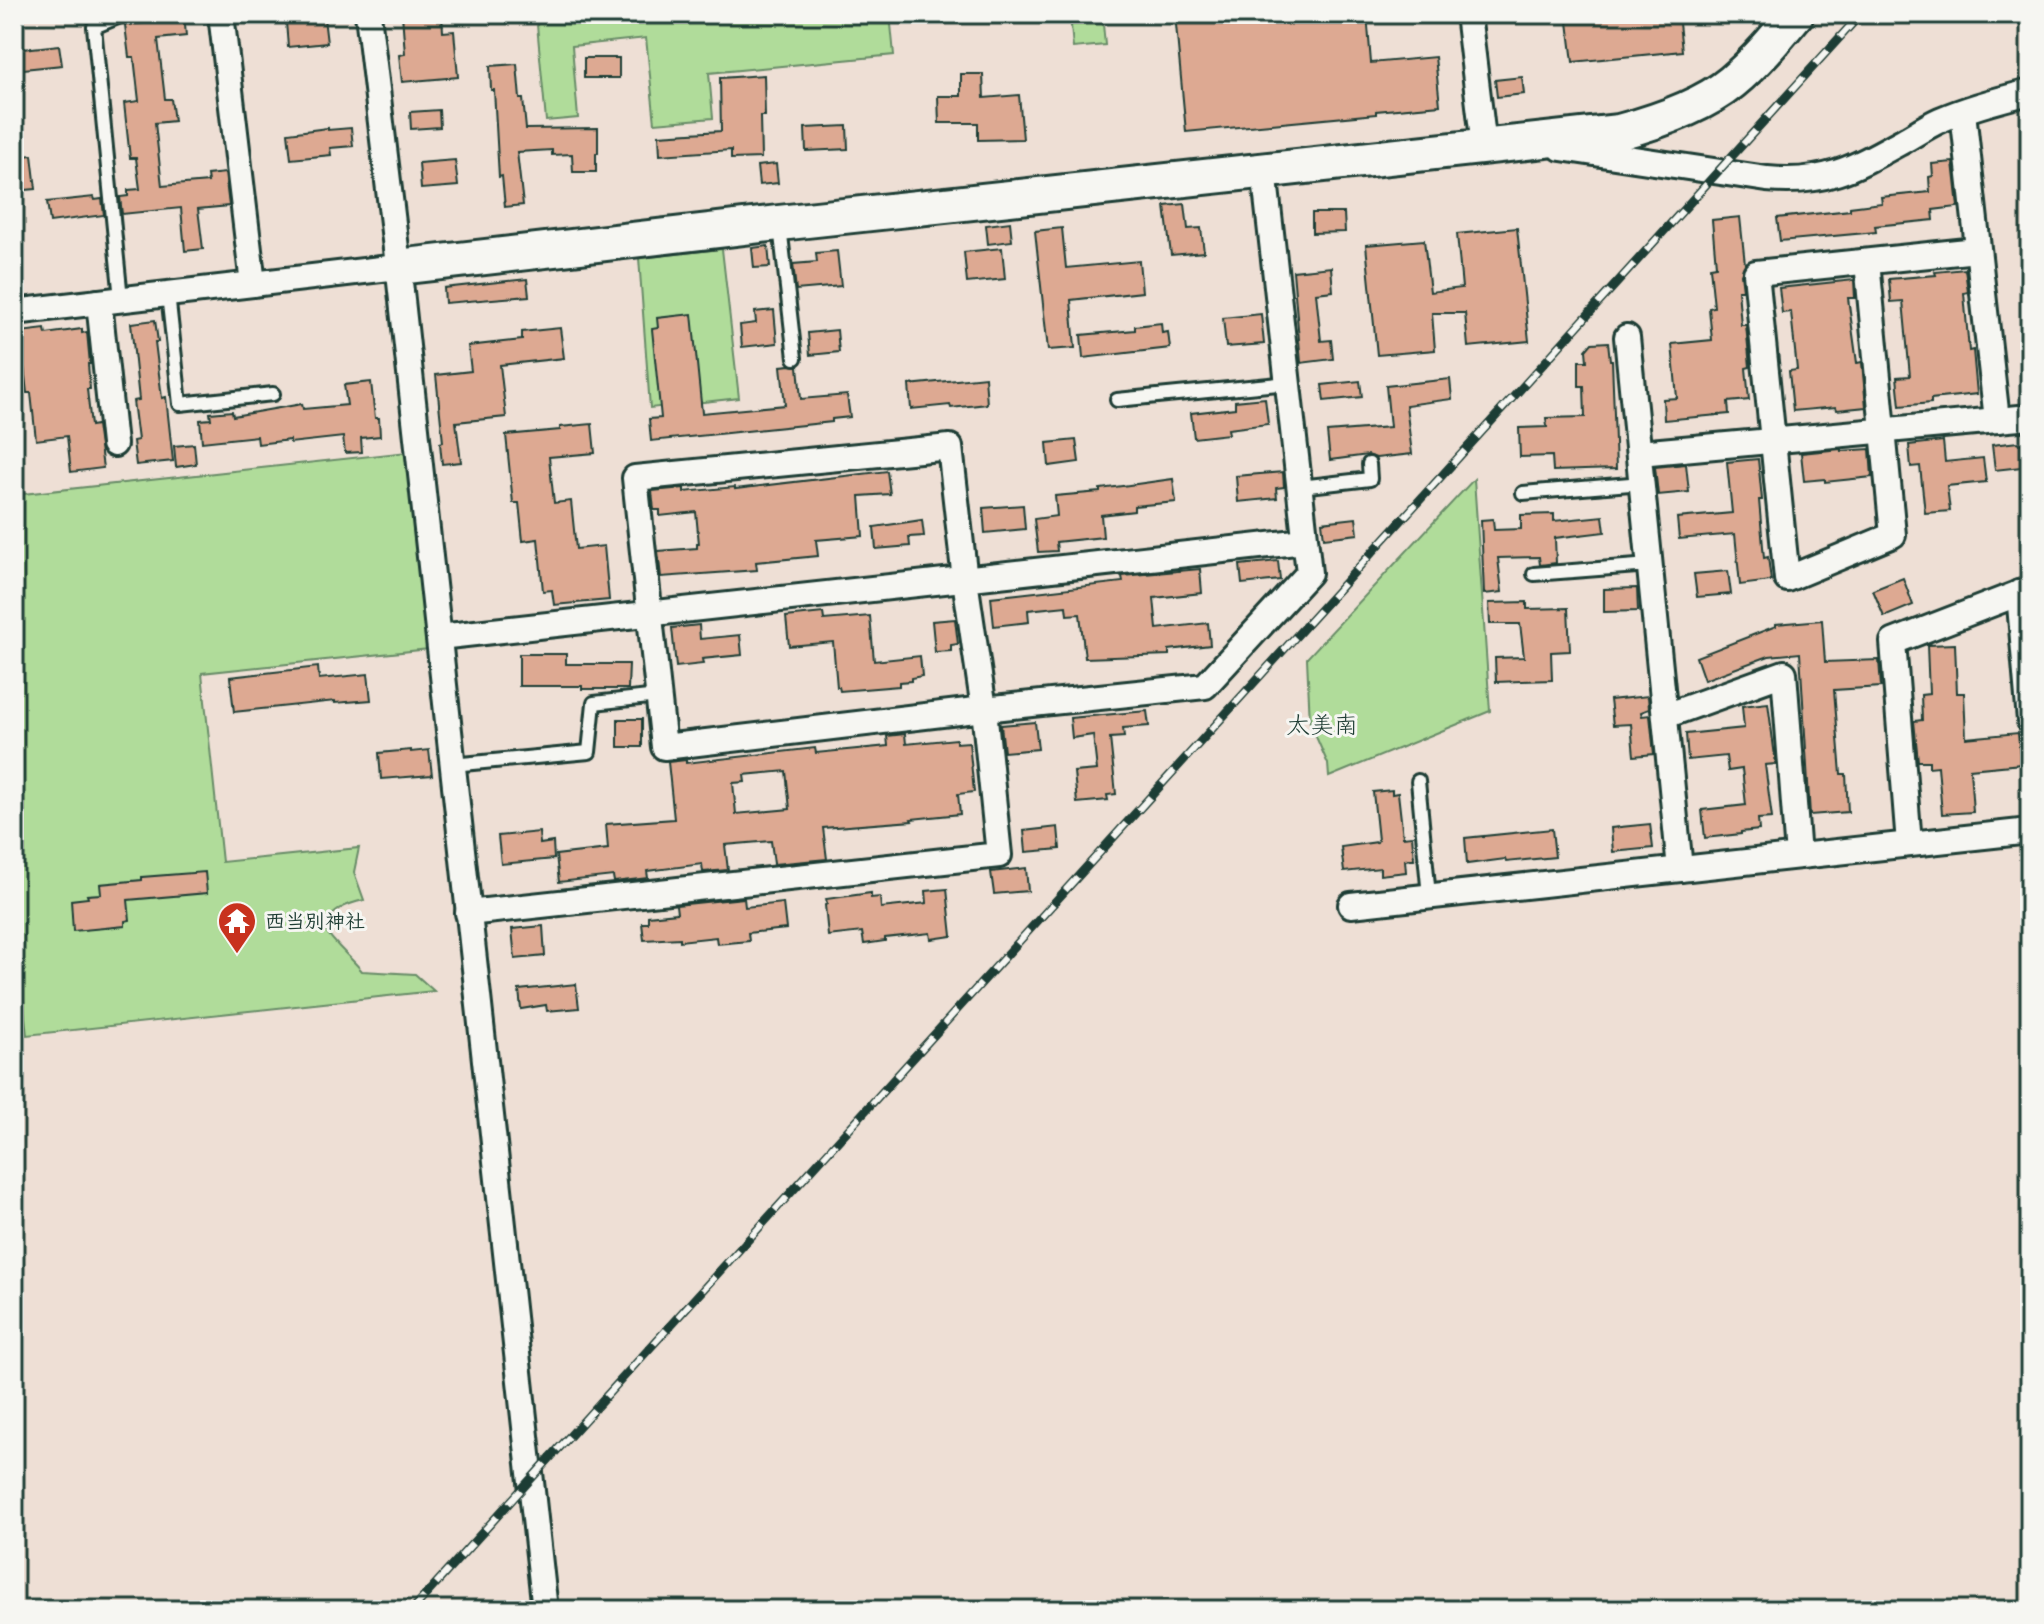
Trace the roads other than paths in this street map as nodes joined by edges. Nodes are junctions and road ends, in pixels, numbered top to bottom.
1 (125, 14) edge
2 (221, 14) edge
3 (368, 14) edge
4 (1468, 14) edge
5 (1796, 14) edge
6 (2030, 92) edge
7 (1963, 112) junction
8 (1496, 145) junction
9 (1264, 170) junction
10 (779, 223) junction
11 (1977, 250) junction
12 (1867, 262) junction
13 (398, 267) junction
14 (253, 284) junction
15 (168, 294) junction
16 (110, 301) junction
17 (14, 312) edge
18 (1627, 337) dead end
19 (795, 358) dead end
20 (1288, 383) junction
21 (273, 394) dead end
22 (1117, 400) dead end
23 (2030, 417) edge
24 (1997, 420) junction
25 (1882, 431) junction
26 (1773, 441) junction
27 (114, 444) dead end
28 (1639, 453) junction
29 (1369, 464) dead end
30 (1642, 483) junction
31 (1300, 487) junction
32 (1523, 493) dead end
33 (1305, 541) junction
34 (1650, 565) junction
35 (1534, 574) dead end
36 (965, 580) junction
37 (2024, 591) edge
38 (650, 615) junction
39 (439, 637) junction
40 (658, 696) junction
41 (984, 709) junction
42 (1665, 716) junction
43 (2030, 721) edge
44 (452, 765) junction
45 (1418, 781) dead end
46 (2030, 831) edge
47 (1909, 844) junction
48 (1798, 856) junction
49 (1680, 869) junction
50 (1429, 896) junction
51 (1351, 905) dead end
52 (468, 913) junction
53 (545, 1610) edge

1 - 16 lane
2 - 14 street
3 - 13 street
4 - 8 street
5 - 8 street
6 - 7 street
7 - 8 street
7 - 11 street
8 - 9 street
9 - 10 street
9 - 20 street
10 - 13 street
10 - 19 lane
11 - 12 street
11 - 24 street
12 - 25 street
12 - 26 street
13 - 14 street
13 - 39 street
14 - 15 street
15 - 16 street
15 - 21 lane
16 - 17 street
16 - 27 street
18 - 28 street
20 - 22 lane
20 - 31 street
23 - 24 street
24 - 25 street
25 - 26 street
25 - 26 street
26 - 28 street
28 - 30 street
29 - 31 lane
30 - 32 lane
30 - 34 street
31 - 33 street
33 - 36 street
33 - 41 street
34 - 35 lane
34 - 42 street
36 - 38 street
36 - 38 street
36 - 41 street
37 - 43 street
37 - 47 street
38 - 39 street
38 - 40 street
39 - 44 street
40 - 41 street
40 - 44 lane
41 - 52 street
42 - 48 street
42 - 49 street
44 - 52 street
45 - 50 lane
46 - 47 street
47 - 48 street
48 - 49 street
49 - 50 street
50 - 51 street
52 - 53 street

